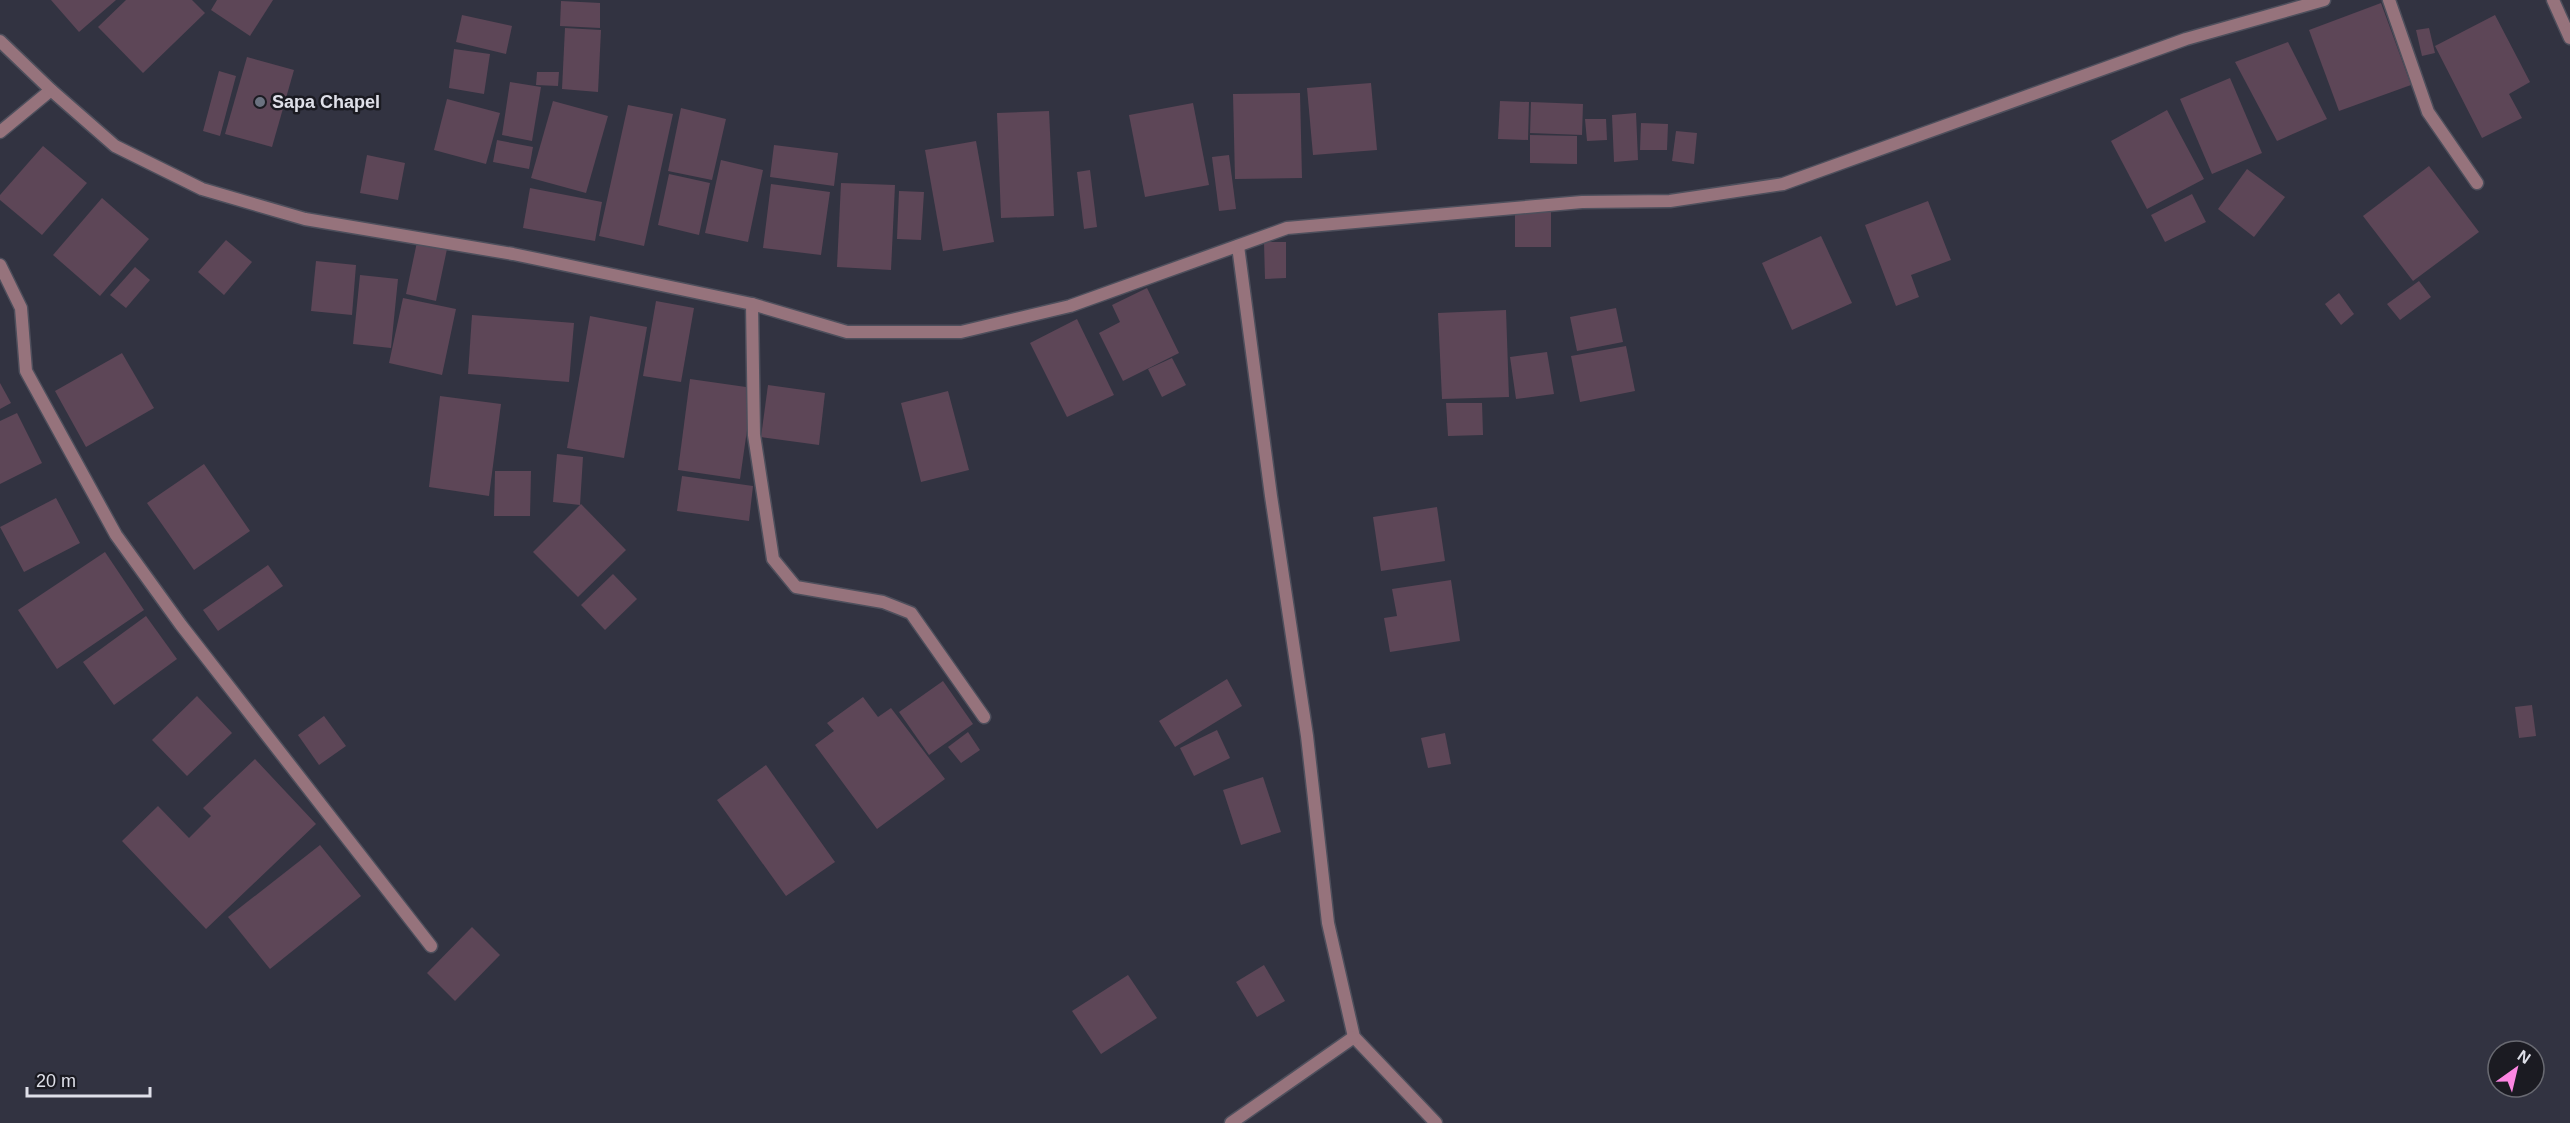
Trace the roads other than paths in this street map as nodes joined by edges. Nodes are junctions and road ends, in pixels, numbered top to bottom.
1 (2324, 0) edge
2 (2389, 0) edge
3 (2553, 0) edge
4 (2570, 38) edge
5 (0, 41) edge
6 (51, 90) junction
7 (0, 132) edge
8 (2477, 183) dead end
9 (1238, 246) junction
10 (0, 265) edge
11 (752, 304) junction
12 (984, 717) dead end
13 (431, 946) dead end
14 (1354, 1037) junction
15 (1231, 1123) edge
16 (1436, 1123) edge

1 - 9 street
2 - 8 street
3 - 4 street
5 - 6 street
6 - 7 street
6 - 11 street
9 - 11 street
9 - 14 street
10 - 13 street
11 - 12 street
14 - 15 street
14 - 16 street

